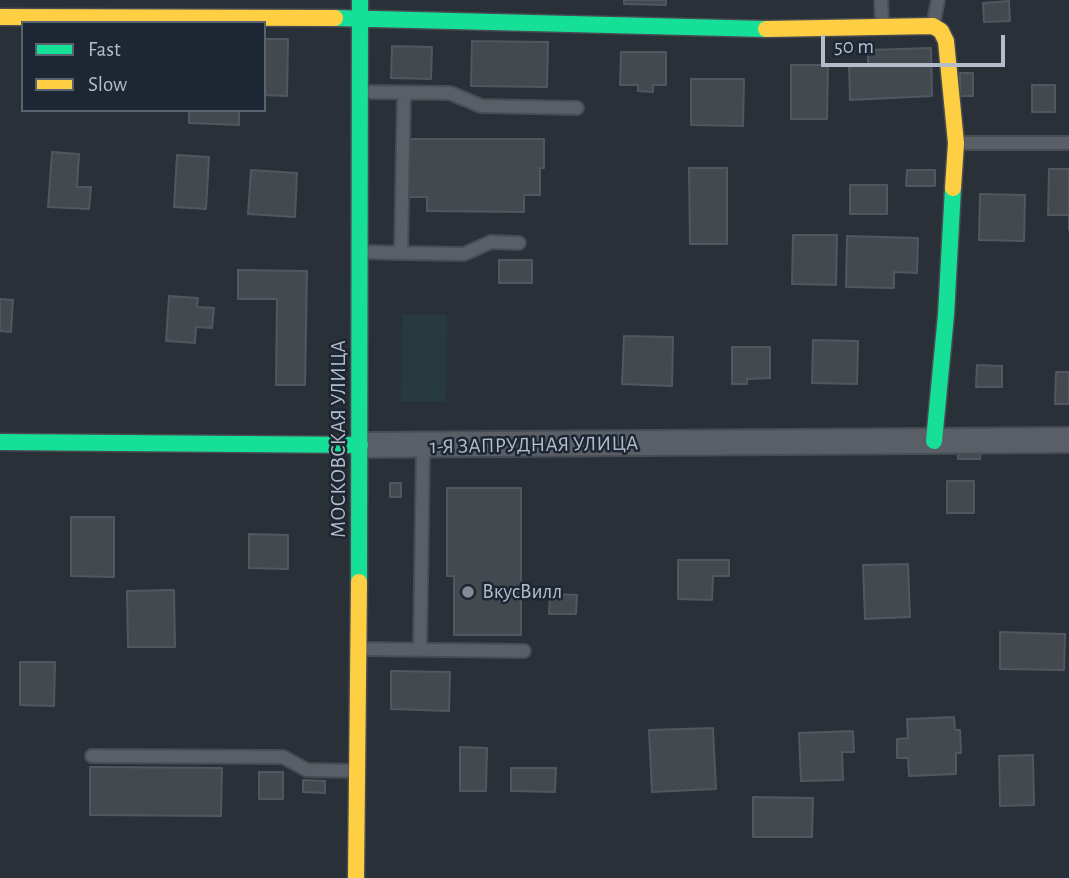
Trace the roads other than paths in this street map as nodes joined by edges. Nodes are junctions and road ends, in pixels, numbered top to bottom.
1 (360, 0) edge
2 (881, 0) edge
3 (938, 0) edge
4 (0, 17) edge
5 (360, 18) junction
6 (882, 26) junction
7 (933, 26) junction
8 (360, 92) junction
9 (404, 93) junction
10 (578, 108) dead end
11 (1069, 143) edge
12 (956, 144) junction
13 (519, 243) dead end
14 (360, 252) junction
15 (401, 253) junction
16 (934, 440) junction
17 (1069, 440) edge
18 (0, 442) edge
19 (360, 445) junction
20 (423, 446) junction
21 (358, 649) junction
22 (420, 650) junction
23 (524, 651) dead end
24 (92, 756) dead end
25 (357, 771) junction
26 (356, 878) edge

1 - 5 street, МОСКОВСКАЯ УЛИЦА
2 - 6 lane
3 - 7 lane
4 - 5 street
5 - 6 street
5 - 8 street, МОСКОВСКАЯ УЛИЦА
6 - 7 street
7 - 12 street
8 - 9 lane
8 - 14 street, МОСКОВСКАЯ УЛИЦА
9 - 10 lane
9 - 15 lane
11 - 12 lane
12 - 16 street
13 - 15 lane
14 - 15 lane
14 - 19 street, МОСКОВСКАЯ УЛИЦА
16 - 17 street, 1-Я ЗАПРУДНАЯ УЛИЦА
16 - 20 street, 1-Я ЗАПРУДНАЯ УЛИЦА
18 - 19 street, 1-Я ЗАПРУДНАЯ УЛИЦА
19 - 20 street, 1-Я ЗАПРУДНАЯ УЛИЦА
19 - 21 street, МОСКОВСКАЯ УЛИЦА
20 - 22 lane
21 - 22 lane
21 - 25 street, МОСКОВСКАЯ УЛИЦА
22 - 23 lane
24 - 25 lane
25 - 26 street, МОСКОВСКАЯ УЛИЦА

